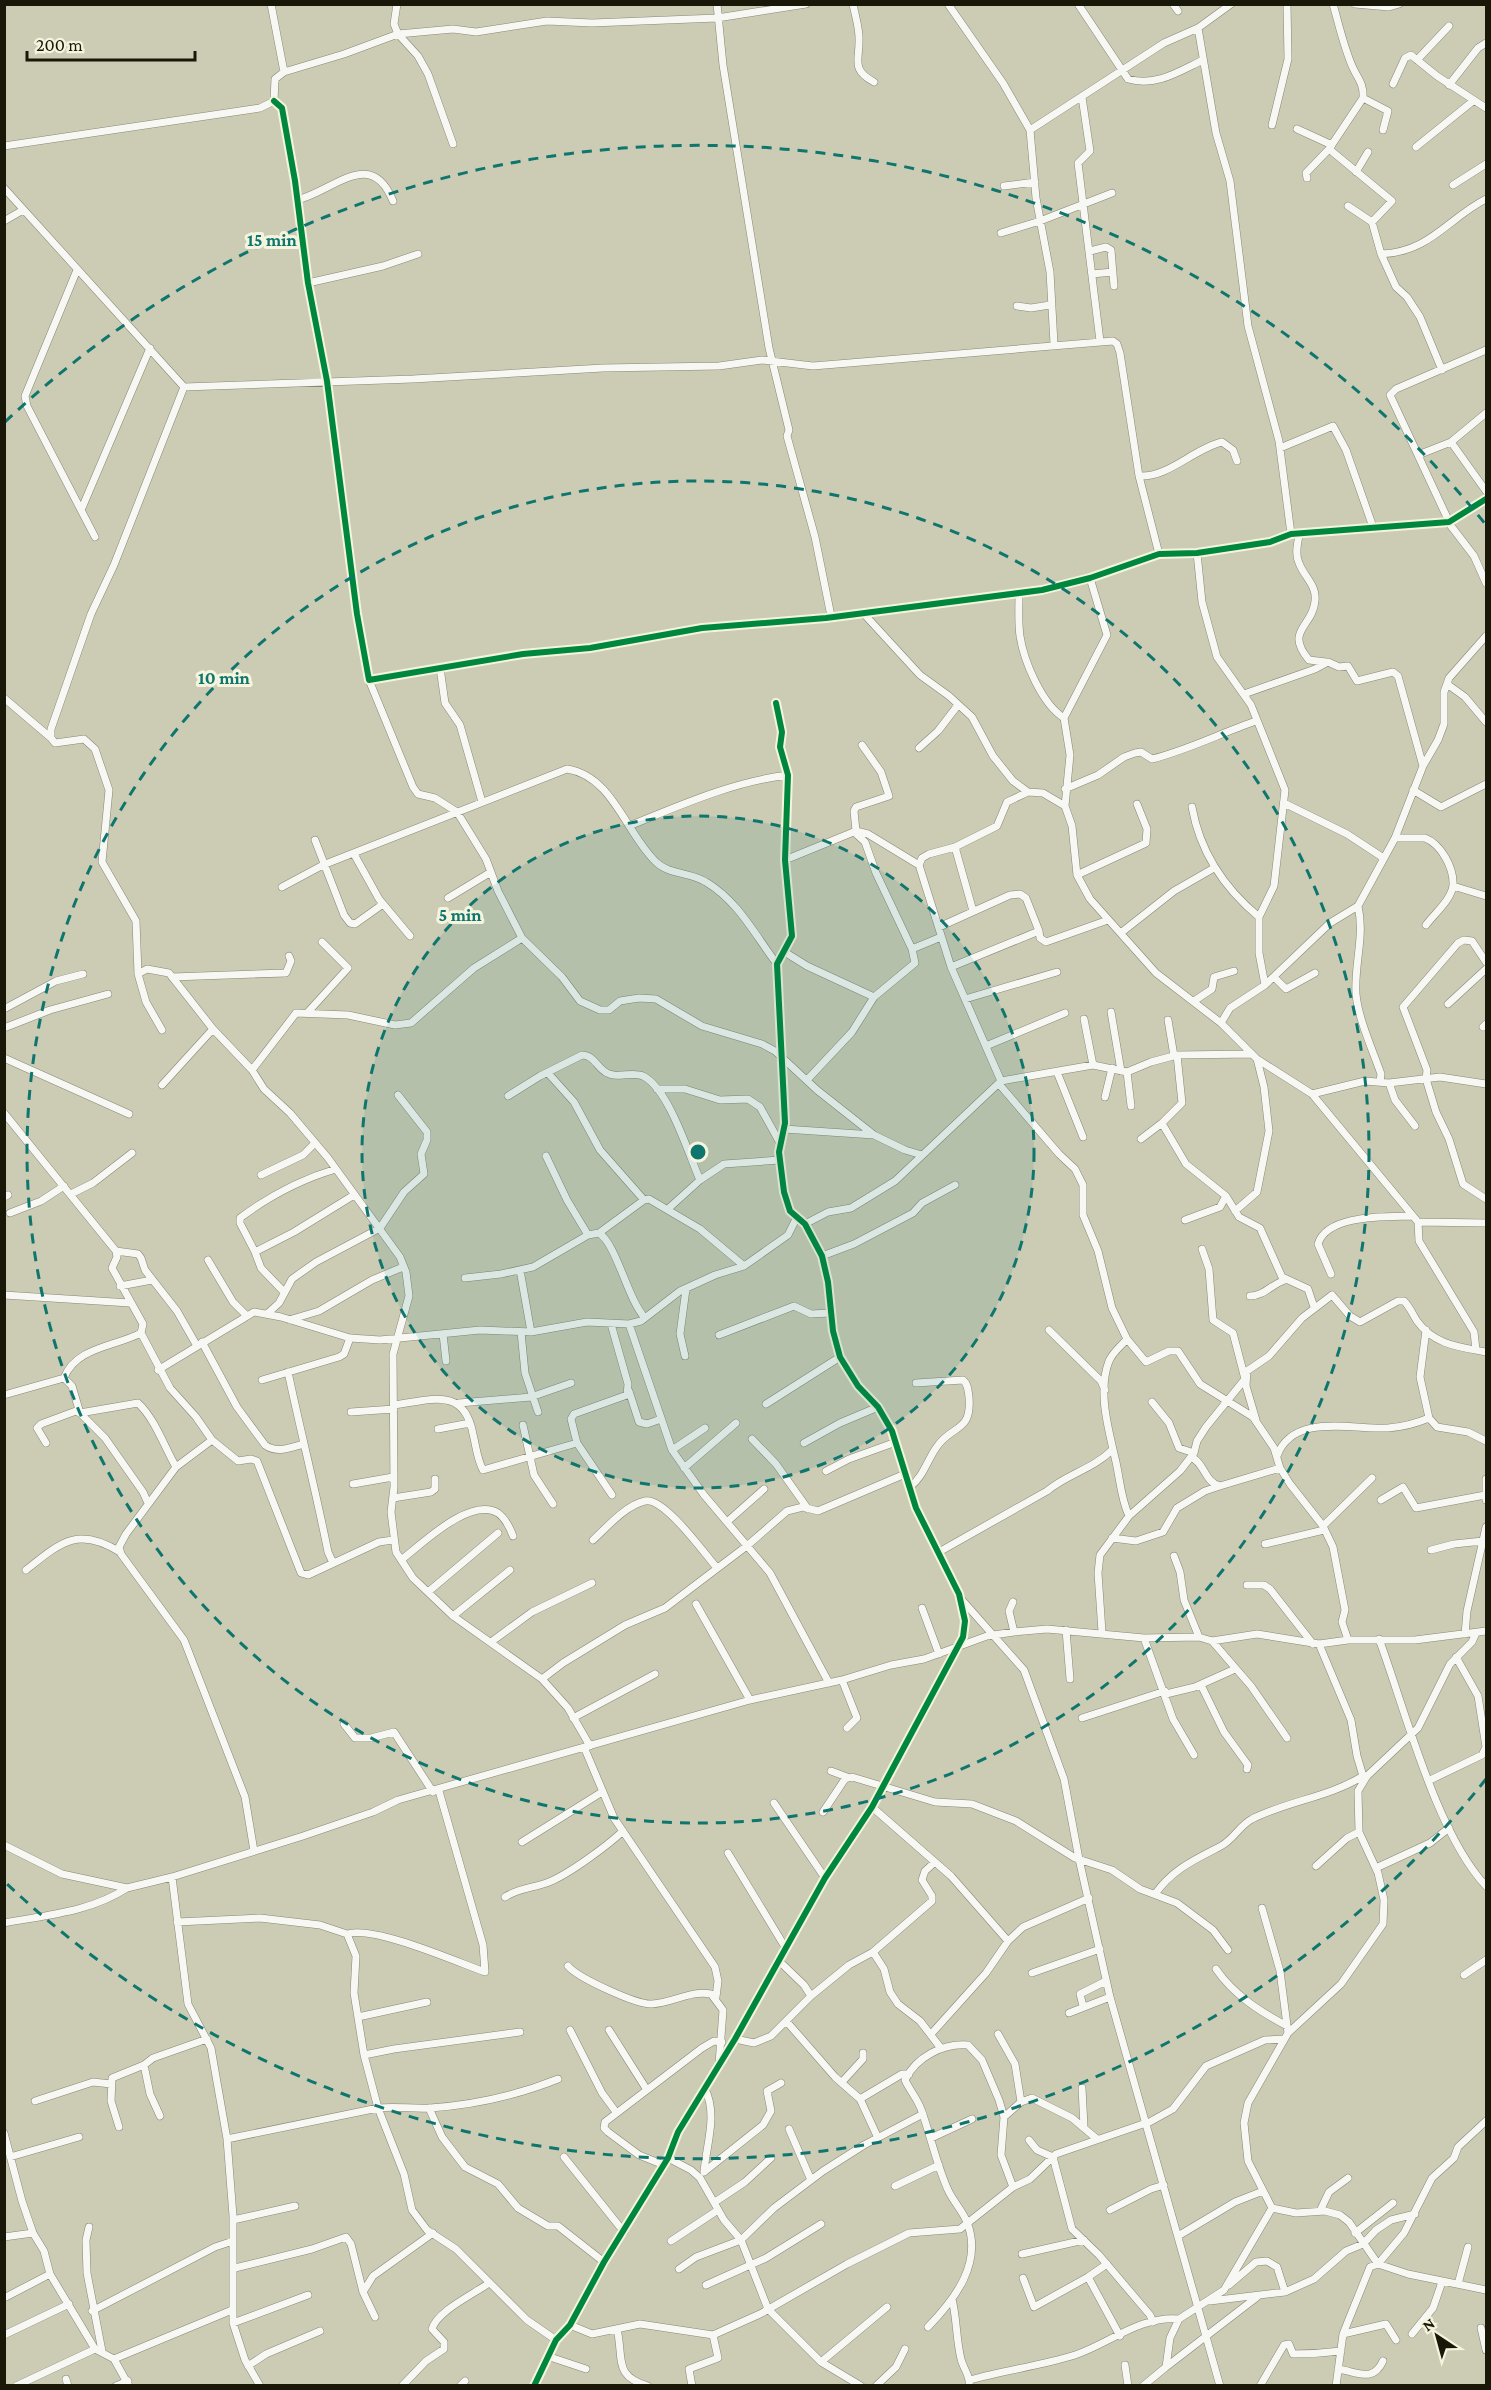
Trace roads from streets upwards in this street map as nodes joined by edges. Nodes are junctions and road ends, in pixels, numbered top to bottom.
1 (271, 4) edge
2 (397, 4) edge
3 (717, 4) edge
4 (806, 4) edge
5 (854, 4) edge
6 (948, 4) edge
7 (1078, 4) edge
8 (1231, 4) edge
9 (1287, 4) edge
10 (1333, 4) edge
11 (1355, 4) edge
12 (1399, 4) edge
13 (787, 6) edge
14 (717, 18) junction
15 (1449, 26) dead end
16 (1198, 28) junction
17 (398, 34) junction
18 (1486, 43) edge
19 (1203, 60) junction
20 (1417, 60) junction
21 (1123, 71) junction
22 (284, 72) junction
23 (874, 82) dead end
24 (1393, 84) dead end
25 (1449, 85) junction
26 (1082, 97) junction
27 (1363, 98) junction
28 (274, 101) junction
29 (1473, 101) junction
30 (1486, 108) edge
31 (1272, 125) dead end
32 (1297, 129) dead end
33 (1030, 130) junction
34 (1383, 130) dead end
35 (453, 144) dead end
36 (4, 146) edge
37 (1330, 147) junction
38 (1416, 147) dead end
39 (1368, 152) dead end
40 (1486, 164) edge
41 (1356, 172) junction
42 (1307, 178) dead end
43 (1035, 182) junction
44 (1453, 185) dead end
45 (1004, 186) dead end
46 (4, 188) edge
47 (1112, 193) dead end
48 (1486, 199) edge
49 (297, 200) junction
50 (393, 201) dead end
51 (1084, 203) junction
52 (1348, 206) dead end
53 (23, 210) junction
54 (4, 221) edge
55 (1040, 221) junction
56 (1372, 222) junction
57 (1001, 233) dead end
58 (1089, 250) junction
59 (418, 254) dead end
60 (1381, 254) junction
61 (77, 270) junction
62 (1113, 273) junction
63 (1092, 274) junction
64 (308, 283) junction
65 (1114, 286) dead end
66 (1050, 305) junction
67 (1017, 306) dead end
68 (1100, 341) junction
69 (1054, 344) junction
70 (150, 348) junction
71 (1486, 350) edge
72 (773, 362) junction
73 (1442, 370) junction
74 (327, 381) junction
75 (184, 387) junction
76 (1486, 413) edge
77 (1451, 442) junction
78 (1280, 448) junction
79 (1418, 455) junction
80 (1237, 461) dead end
81 (1139, 476) junction
82 (1486, 491) edge
83 (1486, 499) edge
84 (82, 508) junction
85 (1449, 522) junction
86 (1373, 527) junction
87 (1295, 535) junction
88 (95, 537) dead end
89 (1197, 553) junction
90 (1159, 554) junction
91 (1484, 570) edge
92 (1090, 578) junction
93 (1486, 583) edge
94 (1018, 593) junction
95 (864, 614) junction
96 (831, 616) junction
97 (1486, 636) edge
98 (1328, 662) junction
99 (440, 668) junction
100 (369, 680) junction
101 (1447, 684) junction
102 (1244, 694) junction
103 (4, 698) edge
104 (776, 703) dead end
105 (958, 705) junction
106 (1064, 718) junction
107 (1257, 721) junction
108 (1486, 722) edge
109 (51, 738) junction
110 (862, 745) dead end
111 (919, 748) dead end
112 (1423, 766) junction
113 (788, 775) junction
114 (1486, 784) edge
115 (1065, 789) junction
116 (1413, 790) junction
117 (1028, 792) junction
118 (482, 802) junction
119 (1284, 803) junction
120 (1137, 804) dead end
121 (1065, 807) junction
122 (1192, 807) dead end
123 (457, 812) junction
124 (629, 826) junction
125 (855, 832) junction
126 (1395, 838) junction
127 (315, 840) dead end
128 (955, 847) junction
129 (354, 854) junction
130 (1382, 857) junction
131 (785, 860) junction
132 (323, 865) junction
133 (919, 865) junction
134 (1214, 868) junction
135 (491, 872) junction
136 (1077, 875) junction
137 (1453, 886) junction
138 (282, 887) dead end
139 (1486, 896) edge
140 (448, 898) dead end
141 (383, 904) junction
142 (1358, 906) junction
143 (973, 911) junction
144 (1259, 917) junction
145 (1108, 920) junction
146 (1426, 925) dead end
147 (939, 927) junction
148 (1039, 931) junction
149 (1122, 932) junction
150 (410, 936) dead end
151 (941, 937) junction
152 (522, 938) junction
153 (322, 942) dead end
154 (912, 949) junction
155 (783, 951) junction
156 (289, 956) dead end
157 (1486, 962) edge
158 (777, 964) junction
159 (951, 967) junction
160 (1486, 969) edge
161 (1057, 972) dead end
162 (1234, 972) dead end
163 (1315, 973) dead end
164 (83, 974) dead end
165 (138, 974) junction
166 (172, 977) junction
167 (1274, 977) junction
168 (1265, 986) junction
169 (108, 994) dead end
170 (874, 997) junction
171 (965, 999) junction
172 (1194, 1001) junction
173 (1448, 1004) dead end
174 (4, 1009) edge
175 (308, 1012) junction
176 (1111, 1012) dead end
177 (1065, 1013) dead end
178 (1084, 1019) dead end
179 (1168, 1020) dead end
180 (1221, 1023) junction
181 (4, 1028) edge
182 (213, 1029) junction
183 (162, 1030) dead end
184 (986, 1046) junction
185 (1175, 1056) junction
186 (1254, 1056) junction
187 (4, 1058) edge
188 (783, 1060) junction
189 (1093, 1065) junction
190 (1112, 1068) junction
191 (252, 1070) junction
192 (1124, 1071) junction
193 (1057, 1072) junction
194 (548, 1073) junction
195 (1426, 1079) junction
196 (807, 1080) junction
197 (1380, 1082) junction
198 (1000, 1083) junction
199 (1389, 1083) junction
200 (1486, 1084) edge
201 (162, 1085) dead end
202 (657, 1089) junction
203 (1312, 1094) junction
204 (398, 1095) dead end
205 (508, 1096) dead end
206 (1105, 1097) dead end
207 (1131, 1106) dead end
208 (4, 1113) edge
209 (129, 1114) dead end
210 (1162, 1123) junction
211 (1415, 1125) dead end
212 (784, 1130) junction
213 (874, 1135) junction
214 (1083, 1137) dead end
215 (1141, 1139) dead end
216 (780, 1143) junction
217 (314, 1144) junction
218 (132, 1153) dead end
219 (922, 1155) junction
220 (546, 1156) dead end
221 (780, 1160) junction
222 (336, 1169) junction
223 (261, 1175) dead end
224 (700, 1180) junction
225 (955, 1185) dead end
226 (64, 1186) junction
227 (71, 1194) junction
228 (354, 1195) junction
229 (1226, 1196) junction
230 (1486, 1199) edge
231 (644, 1200) junction
232 (669, 1208) junction
233 (1234, 1211) junction
234 (10, 1214) dead end
235 (796, 1219) junction
236 (1415, 1219) junction
237 (1185, 1220) dead end
238 (1486, 1223) edge
239 (805, 1224) junction
240 (380, 1228) junction
241 (598, 1233) junction
242 (588, 1235) junction
243 (1202, 1249) dead end
244 (116, 1251) junction
245 (255, 1252) junction
246 (822, 1256) junction
247 (208, 1260) dead end
248 (744, 1266) junction
249 (404, 1267) junction
250 (520, 1270) junction
251 (1331, 1274) dead end
252 (465, 1278) dead end
253 (152, 1280) junction
254 (1285, 1280) junction
255 (120, 1286) junction
256 (686, 1289) junction
257 (283, 1291) junction
258 (4, 1295) edge
259 (1250, 1296) dead end
260 (130, 1303) junction
261 (1314, 1307) junction
262 (830, 1313) junction
263 (267, 1314) junction
264 (246, 1315) junction
265 (645, 1318) junction
266 (289, 1320) junction
267 (610, 1324) junction
268 (629, 1324) junction
269 (1049, 1330) dead end
270 (1426, 1330) junction
271 (521, 1332) junction
272 (531, 1332) junction
273 (141, 1333) junction
274 (442, 1334) junction
275 (718, 1335) dead end
276 (350, 1338) junction
277 (396, 1340) junction
278 (1127, 1340) junction
279 (200, 1344) junction
280 (1476, 1350) junction
281 (1486, 1352) edge
282 (685, 1356) dead end
283 (840, 1357) junction
284 (446, 1361) dead end
285 (158, 1370) junction
286 (288, 1372) junction
287 (64, 1378) junction
288 (1245, 1379) junction
289 (262, 1380) dead end
290 (571, 1383) dead end
291 (916, 1383) dead end
292 (629, 1391) junction
293 (1106, 1393) junction
294 (4, 1395) edge
295 (531, 1397) junction
296 (1224, 1401) junction
297 (1152, 1402) dead end
298 (459, 1403) junction
299 (766, 1404) dead end
300 (394, 1407) junction
301 (878, 1407) junction
302 (351, 1412) dead end
303 (538, 1412) dead end
304 (80, 1413) junction
305 (1429, 1418) junction
306 (661, 1419) junction
307 (470, 1423) junction
308 (736, 1423) dead end
309 (1257, 1423) junction
310 (523, 1425) dead end
311 (705, 1428) dead end
312 (438, 1429) dead end
313 (753, 1439) dead end
314 (212, 1440) junction
315 (896, 1442) junction
316 (1486, 1442) edge
317 (46, 1443) dead end
318 (577, 1443) junction
319 (804, 1443) dead end
320 (304, 1444) junction
321 (672, 1450) junction
322 (1112, 1450) junction
323 (1193, 1455) junction
324 (1277, 1456) junction
325 (530, 1459) junction
326 (176, 1467) junction
327 (684, 1468) junction
328 (1280, 1468) junction
329 (826, 1472) dead end
330 (905, 1474) junction
331 (393, 1477) junction
332 (1372, 1478) dead end
333 (435, 1479) dead end
334 (1486, 1479) edge
335 (353, 1484) dead end
336 (1220, 1486) junction
337 (910, 1487) junction
338 (764, 1489) dead end
339 (612, 1495) dead end
340 (1486, 1497) edge
341 (393, 1498) junction
342 (1381, 1500) dead end
343 (148, 1503) junction
344 (553, 1504) dead end
345 (808, 1509) junction
346 (1129, 1516) junction
347 (728, 1521) junction
348 (1486, 1527) edge
349 (1324, 1528) junction
350 (498, 1533) dead end
351 (513, 1536) dead end
352 (1112, 1538) junction
353 (393, 1540) junction
354 (593, 1540) dead end
355 (1483, 1541) junction
356 (1264, 1544) dead end
357 (748, 1545) junction
358 (1431, 1550) dead end
359 (120, 1552) junction
360 (939, 1552) junction
361 (1174, 1556) dead end
362 (401, 1560) junction
363 (333, 1563) junction
364 (717, 1568) junction
365 (26, 1570) dead end
366 (510, 1570) dead end
367 (592, 1583) dead end
368 (1248, 1585) dead end
369 (428, 1592) junction
370 (962, 1600) junction
371 (1013, 1602) dead end
372 (696, 1604) dead end
373 (922, 1608) dead end
374 (453, 1616) junction
375 (1066, 1630) junction
376 (1486, 1631) edge
377 (1014, 1632) junction
378 (1102, 1632) junction
379 (1476, 1633) junction
380 (1465, 1634) junction
381 (993, 1636) junction
382 (1144, 1638) junction
383 (1199, 1638) junction
384 (1380, 1639) junction
385 (1348, 1640) junction
386 (1212, 1641) junction
387 (491, 1642) junction
388 (1316, 1644) junction
389 (957, 1648) junction
390 (939, 1654) junction
391 (1456, 1657) junction
392 (1235, 1669) junction
393 (655, 1674) dead end
394 (542, 1679) junction
395 (1070, 1679) dead end
396 (842, 1680) junction
397 (829, 1683) junction
398 (1201, 1685) junction
399 (1165, 1693) junction
400 (750, 1700) junction
401 (573, 1718) junction
402 (1083, 1718) dead end
403 (344, 1724) dead end
404 (847, 1728) dead end
405 (1412, 1732) junction
406 (1287, 1738) dead end
407 (587, 1747) junction
408 (1484, 1754) edge
409 (1194, 1755) dead end
410 (1247, 1769) dead end
411 (831, 1772) dead end
412 (1365, 1776) junction
413 (847, 1777) junction
414 (1430, 1780) junction
415 (882, 1786) junction
416 (436, 1791) junction
417 (603, 1792) junction
418 (774, 1803) dead end
419 (872, 1807) junction
420 (823, 1812) dead end
421 (1449, 1828) junction
422 (623, 1831) junction
423 (1359, 1832) junction
424 (522, 1842) dead end
425 (4, 1845) edge
426 (254, 1851) junction
427 (728, 1853) dead end
428 (1079, 1859) junction
429 (935, 1862) junction
430 (1316, 1866) dead end
431 (1376, 1868) junction
432 (172, 1877) junction
433 (825, 1878) junction
434 (1486, 1886) edge
435 (127, 1888) junction
436 (1155, 1894) junction
437 (505, 1897) dead end
438 (1089, 1898) junction
439 (1262, 1908) dead end
440 (177, 1922) junction
441 (4, 1923) edge
442 (347, 1934) junction
443 (1008, 1941) junction
444 (785, 1947) junction
445 (1100, 1949) junction
446 (1228, 1950) dead end
447 (873, 1952) junction
448 (778, 1960) junction
449 (1486, 1960) edge
450 (568, 1966) dead end
451 (1216, 1969) dead end
452 (1032, 1972) dead end
453 (1464, 1975) dead end
454 (1106, 1982) junction
455 (811, 1996) junction
456 (1110, 1997) junction
457 (716, 1998) junction
458 (427, 2002) dead end
459 (1083, 2006) junction
460 (1070, 2013) dead end
461 (358, 2017) junction
462 (788, 2022) junction
463 (570, 2030) dead end
464 (609, 2030) dead end
465 (520, 2032) dead end
466 (932, 2033) junction
467 (1286, 2033) junction
468 (998, 2034) dead end
469 (207, 2039) junction
470 (735, 2039) junction
471 (722, 2042) junction
472 (940, 2047) junction
473 (864, 2053) dead end
474 (364, 2055) junction
475 (144, 2065) junction
476 (719, 2066) junction
477 (909, 2074) junction
478 (558, 2079) dead end
479 (781, 2082) dead end
480 (843, 2082) junction
481 (111, 2084) junction
482 (1082, 2088) dead end
483 (647, 2090) junction
484 (705, 2090) junction
485 (860, 2099) junction
486 (35, 2101) dead end
487 (1021, 2102) junction
488 (378, 2108) junction
489 (429, 2108) junction
490 (616, 2112) junction
491 (923, 2114) junction
492 (160, 2116) dead end
493 (1004, 2117) junction
494 (972, 2120) dead end
495 (1486, 2121) edge
496 (1146, 2123) junction
497 (119, 2127) dead end
498 (1084, 2127) junction
499 (789, 2129) dead end
500 (4, 2133) edge
501 (79, 2137) dead end
502 (878, 2138) junction
503 (931, 2138) junction
504 (226, 2139) junction
505 (1097, 2139) junction
506 (1029, 2140) dead end
507 (10, 2157) junction
508 (564, 2157) dead end
509 (1053, 2157) junction
510 (771, 2158) dead end
511 (666, 2162) junction
512 (939, 2165) junction
513 (702, 2175) junction
514 (1348, 2178) dead end
515 (811, 2180) junction
516 (1164, 2185) junction
517 (895, 2186) dead end
518 (1012, 2187) junction
519 (1263, 2191) junction
520 (1393, 2203) dead end
521 (295, 2206) dead end
522 (717, 2206) junction
523 (1272, 2208) junction
524 (1110, 2210) dead end
525 (1320, 2211) junction
526 (1415, 2214) junction
527 (233, 2220) junction
528 (821, 2224) dead end
529 (968, 2225) junction
530 (89, 2228) dead end
531 (624, 2232) junction
532 (33, 2233) junction
533 (433, 2233) junction
534 (1355, 2233) junction
535 (1178, 2236) junction
536 (4, 2237) edge
537 (741, 2240) junction
538 (1084, 2240) junction
539 (233, 2241) junction
540 (671, 2241) dead end
541 (1363, 2244) junction
542 (1468, 2247) dead end
543 (1022, 2254) dead end
544 (604, 2262) junction
545 (1107, 2264) junction
546 (1378, 2264) junction
547 (752, 2265) junction
548 (235, 2268) junction
549 (679, 2269) dead end
550 (50, 2274) junction
551 (1088, 2277) junction
552 (1023, 2278) dead end
553 (1442, 2282) junction
554 (489, 2283) junction
555 (1458, 2284) junction
556 (706, 2285) dead end
557 (1224, 2290) junction
558 (1486, 2290) edge
559 (363, 2292) junction
560 (1285, 2292) junction
561 (308, 2295) dead end
562 (1258, 2296) junction
563 (6, 2297) dead end
564 (952, 2299) junction
565 (1208, 2302) junction
566 (69, 2304) junction
567 (887, 2307) dead end
568 (1198, 2308) junction
569 (768, 2309) junction
570 (232, 2310) junction
571 (92, 2311) junction
572 (375, 2317) dead end
573 (1179, 2319) junction
574 (1153, 2322) junction
575 (233, 2323) junction
576 (570, 2325) junction
577 (928, 2327) dead end
578 (1481, 2328) dead end
579 (617, 2329) junction
580 (320, 2331) dead end
581 (1207, 2334) junction
582 (1343, 2334) junction
583 (1412, 2334) dead end
584 (4, 2335) edge
585 (713, 2335) junction
586 (1120, 2336) junction
587 (556, 2340) junction
588 (1396, 2340) dead end
589 (905, 2349) dead end
590 (99, 2350) junction
591 (1486, 2350) edge
592 (1341, 2351) junction
593 (550, 2356) junction
594 (114, 2359) junction
595 (1383, 2361) dead end
596 (821, 2362) junction
597 (1125, 2365) dead end
598 (248, 2366) junction
599 (1166, 2367) junction
600 (586, 2369) dead end
601 (1338, 2369) junction
602 (128, 2383) edge
603 (970, 2383) edge
604 (16, 2385) edge
605 (116, 2385) edge
606 (260, 2385) edge
607 (402, 2385) edge
608 (534, 2385) edge
609 (648, 2385) edge
610 (692, 2385) edge
611 (861, 2385) edge
612 (876, 2385) edge
613 (1128, 2385) edge
614 (1143, 2385) edge
615 (1220, 2385) edge
616 (1260, 2385) edge
617 (1336, 2385) edge

1 - 22 street
2 - 17 street
3 - 14 street
4 - 13 street
5 - 23 street
6 - 33 street
7 - 21 street
8 - 16 street
9 - 31 street
10 - 27 street
11 - 12 street
13 - 14 street
14 - 17 street
14 - 72 street
15 - 20 street
16 - 19 street
16 - 21 street
17 - 22 street
17 - 35 street
18 - 25 street
19 - 21 street
19 - 78 street
20 - 24 street
20 - 25 street
21 - 26 street
22 - 28 street
25 - 29 street
26 - 33 street
26 - 51 street
27 - 34 street
27 - 37 street
28 - 36 street
28 - 49 street
29 - 30 street
29 - 38 street
32 - 37 street
33 - 43 street
37 - 41 street
37 - 42 street
39 - 41 street
40 - 44 street
41 - 56 street
43 - 45 street
43 - 55 street
46 - 53 street
47 - 51 street
48 - 60 street
49 - 50 street
49 - 64 street
51 - 55 street
51 - 58 street
52 - 56 street
53 - 54 street
53 - 61 street
55 - 57 street
55 - 66 street
56 - 60 street
58 - 62 street
58 - 63 street
59 - 64 street
60 - 73 street
61 - 70 street
61 - 84 street
62 - 63 street
62 - 65 street
63 - 68 street
64 - 74 street
66 - 67 street
66 - 69 street
68 - 69 street
68 - 81 street
69 - 72 street
70 - 75 street
70 - 84 street
71 - 73 street
72 - 74 street
72 - 96 street
73 - 79 street
74 - 75 street
74 - 100 street
75 - 109 street
76 - 77 street
77 - 79 street
77 - 82 street
78 - 86 street
78 - 87 street
79 - 85 street
80 - 81 street
81 - 90 street
83 - 85 street
84 - 88 street
85 - 86 street
85 - 91 street
86 - 87 street
87 - 89 street
87 - 98 street
89 - 90 street
89 - 102 street
90 - 92 street
91 - 93 street
92 - 94 street
92 - 106 street
94 - 95 street
94 - 106 street
95 - 96 street
95 - 105 street
96 - 99 street
97 - 101 street
98 - 102 street
98 - 112 street
99 - 100 street
99 - 118 street
100 - 123 street
101 - 108 street
101 - 112 street
102 - 107 street
103 - 109 street
104 - 113 street
105 - 111 street
105 - 117 street
106 - 115 street
107 - 115 street
107 - 119 street
109 - 165 street
110 - 125 street
112 - 116 street
113 - 124 street
113 - 131 street
114 - 116 street
115 - 121 street
116 - 126 street
117 - 121 street
117 - 128 street
118 - 123 street
118 - 124 street
119 - 130 street
119 - 144 street
120 - 136 street
121 - 136 street
122 - 134 street
123 - 129 street
123 - 135 street
124 - 158 street
125 - 131 street
125 - 133 street
125 - 154 street
126 - 130 street
126 - 137 street
127 - 132 street
128 - 133 street
128 - 143 street
129 - 132 street
129 - 141 street
130 - 142 street
131 - 155 street
132 - 138 street
132 - 141 street
133 - 147 street
134 - 144 street
134 - 149 street
135 - 140 street
135 - 152 street
136 - 145 street
137 - 139 street
137 - 146 street
141 - 150 street
142 - 167 street
142 - 197 street
143 - 147 street
143 - 148 street
144 - 168 street
145 - 148 street
145 - 149 street
147 - 151 street
148 - 159 street
149 - 172 street
151 - 154 street
151 - 159 street
152 - 175 street
152 - 188 street
153 - 175 street
154 - 170 street
155 - 158 street
155 - 170 street
156 - 166 street
157 - 195 street
158 - 188 street
159 - 171 street
160 - 173 street
161 - 171 street
162 - 172 street
163 - 167 street
164 - 174 street
165 - 166 street
165 - 183 street
166 - 182 street
167 - 168 street
168 - 180 street
169 - 181 street
170 - 196 street
171 - 184 street
172 - 180 street
175 - 191 street
176 - 192 street
177 - 184 street
178 - 189 street
179 - 185 street
180 - 186 street
182 - 191 street
182 - 201 street
184 - 198 street
185 - 186 street
185 - 192 street
185 - 210 street
186 - 203 street
186 - 233 street
187 - 209 street
188 - 196 street
188 - 212 street
189 - 190 street
189 - 193 street
190 - 192 street
190 - 206 street
191 - 217 street
192 - 207 street
193 - 198 street
193 - 214 street
194 - 202 street
194 - 205 street
194 - 231 street
195 - 199 street
195 - 200 street
195 - 230 street
196 - 213 street
197 - 199 street
197 - 203 street
198 - 219 street
198 - 278 street
199 - 211 street
202 - 216 street
202 - 224 street
203 - 236 street
204 - 240 street
208 - 226 street
210 - 215 street
210 - 229 street
212 - 213 street
212 - 216 street
213 - 219 street
216 - 221 street
217 - 222 street
217 - 223 street
218 - 227 street
219 - 239 street
220 - 242 street
221 - 224 street
221 - 235 street
222 - 228 street
222 - 245 street
224 - 232 street
225 - 246 street
226 - 227 street
226 - 234 street
227 - 244 street
228 - 240 street
228 - 245 street
229 - 233 street
229 - 237 street
231 - 232 street
231 - 241 street
232 - 248 street
233 - 254 street
235 - 239 street
235 - 248 street
236 - 238 street
236 - 251 street
236 - 280 street
239 - 246 street
240 - 249 street
240 - 257 street
241 - 242 street
241 - 265 street
242 - 250 street
243 - 288 street
244 - 253 street
244 - 255 street
245 - 257 street
246 - 262 street
247 - 264 street
248 - 256 street
249 - 266 street
249 - 277 street
250 - 252 street
250 - 272 street
253 - 255 street
253 - 279 street
254 - 259 street
254 - 261 street
255 - 260 street
256 - 265 street
256 - 282 street
257 - 263 street
258 - 260 street
260 - 273 street
261 - 270 street
261 - 288 street
262 - 275 street
262 - 283 street
263 - 264 street
263 - 266 street
264 - 279 street
265 - 268 street
266 - 276 street
267 - 268 street
267 - 272 street
267 - 292 street
268 - 306 street
269 - 293 street
270 - 280 street
270 - 305 street
271 - 272 street
271 - 274 street
271 - 295 street
273 - 285 street
273 - 287 street
274 - 277 street
274 - 284 street
276 - 277 street
276 - 286 street
277 - 300 street
278 - 293 street
278 - 296 street
279 - 285 street
279 - 320 street
280 - 281 street
283 - 299 street
283 - 301 street
285 - 314 street
286 - 289 street
286 - 320 street
287 - 294 street
287 - 304 street
288 - 296 street
288 - 309 street
290 - 295 street
291 - 337 street
292 - 306 street
292 - 318 street
293 - 322 street
295 - 298 street
295 - 303 street
296 - 309 street
296 - 323 street
297 - 323 street
298 - 300 street
298 - 307 street
300 - 302 street
300 - 331 street
301 - 315 street
301 - 319 street
304 - 317 street
304 - 326 street
304 - 343 street
305 - 316 street
305 - 324 street
306 - 321 street
307 - 312 street
307 - 325 street
308 - 327 street
309 - 324 street
310 - 325 street
311 - 321 street
313 - 345 street
314 - 326 street
314 - 363 street
315 - 329 street
315 - 330 street
318 - 325 street
318 - 339 street
320 - 363 street
321 - 327 street
322 - 346 street
322 - 360 street
323 - 336 street
323 - 346 street
324 - 328 street
325 - 344 street
326 - 343 street
327 - 347 street
328 - 336 street
328 - 349 street
330 - 337 street
330 - 345 street
331 - 335 street
331 - 341 street
332 - 349 street
333 - 341 street
334 - 340 street
336 - 352 street
337 - 360 street
338 - 347 street
340 - 342 street
341 - 353 street
343 - 359 street
345 - 357 street
346 - 352 street
347 - 357 street
348 - 355 street
349 - 356 street
349 - 385 street
350 - 369 street
351 - 362 street
352 - 378 street
353 - 362 street
353 - 363 street
354 - 364 street
355 - 358 street
355 - 380 street
357 - 364 street
357 - 397 street
359 - 365 street
359 - 426 street
360 - 370 street
361 - 383 street
362 - 369 street
364 - 394 street
366 - 374 street
367 - 387 street
368 - 388 street
369 - 374 street
370 - 381 street
370 - 389 street
371 - 377 street
372 - 400 street
373 - 390 street
374 - 387 street
375 - 377 street
375 - 378 street
375 - 395 street
376 - 379 street
377 - 381 street
378 - 382 street
379 - 380 street
379 - 391 street
380 - 384 street
381 - 389 street
381 - 428 street
382 - 383 street
382 - 399 street
383 - 386 street
384 - 385 street
384 - 405 street
385 - 388 street
386 - 388 street
386 - 392 street
387 - 394 street
388 - 412 street
389 - 390 street
389 - 415 street
390 - 396 street
391 - 405 street
391 - 408 street
392 - 398 street
392 - 406 street
393 - 401 street
394 - 401 street
396 - 397 street
396 - 404 street
397 - 400 street
398 - 399 street
398 - 410 street
399 - 402 street
399 - 409 street
400 - 407 street
401 - 407 street
403 - 416 street
405 - 412 street
405 - 414 street
407 - 416 street
407 - 417 street
408 - 414 street
411 - 413 street
412 - 423 street
412 - 436 street
413 - 415 street
413 - 420 street
414 - 421 street
415 - 419 street
415 - 428 street
416 - 426 street
416 - 442 street
417 - 422 street
417 - 424 street
418 - 433 street
419 - 429 street
419 - 433 street
421 - 431 street
421 - 434 street
422 - 437 street
422 - 457 street
423 - 430 street
423 - 431 street
425 - 435 street
426 - 432 street
427 - 444 street
428 - 436 street
428 - 438 street
429 - 443 street
429 - 447 street
431 - 467 street
432 - 435 street
432 - 440 street
433 - 444 street
435 - 441 street
436 - 446 street
438 - 443 street
438 - 445 street
439 - 467 street
440 - 442 street
440 - 469 street
442 - 461 street
443 - 466 street
444 - 448 street
445 - 452 street
445 - 454 street
447 - 455 street
447 - 466 street
448 - 455 street
448 - 470 street
449 - 453 street
450 - 457 street
451 - 467 street
454 - 456 street
454 - 459 street
455 - 462 street
456 - 459 street
456 - 496 street
457 - 471 street
458 - 461 street
459 - 460 street
461 - 474 street
462 - 470 street
462 - 480 street
463 - 490 street
464 - 483 street
465 - 474 street
466 - 472 street
467 - 496 street
467 - 519 street
468 - 487 street
469 - 475 street
469 - 504 street
470 - 476 street
471 - 476 street
471 - 483 street
472 - 477 street
472 - 493 street
473 - 480 street
474 - 488 street
475 - 481 street
475 - 492 street
476 - 484 street
477 - 485 street
477 - 491 street
478 - 489 street
479 - 513 street
480 - 485 street
481 - 486 street
481 - 497 street
482 - 498 street
483 - 490 street
484 - 511 street
484 - 513 street
485 - 502 street
487 - 493 street
487 - 498 street
488 - 489 street
488 - 504 street
488 - 533 street
489 - 544 street
490 - 511 street
491 - 502 street
491 - 503 street
493 - 518 street
494 - 503 street
495 - 526 street
496 - 505 street
496 - 516 street
498 - 505 street
499 - 515 street
500 - 507 street
501 - 507 street
502 - 515 street
503 - 512 street
504 - 527 street
505 - 509 street
506 - 509 street
507 - 532 street
508 - 531 street
509 - 518 street
509 - 538 street
510 - 522 street
511 - 513 street
511 - 531 street
512 - 517 street
512 - 529 street
513 - 522 street
514 - 525 street
515 - 537 street
516 - 524 street
516 - 535 street
518 - 529 street
519 - 523 street
519 - 535 street
520 - 534 street
521 - 527 street
522 - 537 street
522 - 540 street
523 - 525 street
523 - 557 street
525 - 534 street
526 - 541 street
526 - 546 street
527 - 539 street
528 - 547 street
529 - 564 street
529 - 569 street
530 - 571 street
531 - 544 street
532 - 536 street
532 - 550 street
533 - 554 street
533 - 559 street
534 - 541 street
535 - 568 street
537 - 547 street
537 - 549 street
538 - 543 street
538 - 545 street
539 - 548 street
539 - 571 street
541 - 546 street
541 - 560 street
542 - 555 street
544 - 576 street
545 - 551 street
545 - 574 street
546 - 553 street
546 - 582 street
547 - 556 street
547 - 569 street
548 - 559 street
548 - 570 street
550 - 563 street
550 - 566 street
551 - 552 street
551 - 586 street
553 - 555 street
553 - 583 street
554 - 587 street
554 - 607 street
555 - 558 street
557 - 560 street
557 - 565 street
559 - 572 street
560 - 562 street
561 - 575 street
562 - 565 street
562 - 581 street
564 - 577 street
564 - 603 street
565 - 568 street
566 - 584 street
566 - 590 street
567 - 596 street
568 - 573 street
568 - 581 street
569 - 585 street
569 - 596 street
570 - 575 street
570 - 594 street
571 - 590 street
573 - 574 street
573 - 599 street
574 - 586 street
575 - 598 street
576 - 579 street
576 - 587 street
578 - 591 street
579 - 585 street
579 - 609 street
580 - 598 street
581 - 599 street
581 - 615 street
582 - 588 street
582 - 592 street
585 - 610 street
586 - 603 street
587 - 593 street
589 - 612 street
590 - 594 street
590 - 604 street
592 - 601 street
592 - 616 street
593 - 600 street
593 - 608 street
594 - 602 street
595 - 601 street
596 - 611 street
597 - 613 street
598 - 606 street
599 - 614 street
601 - 617 street
602 - 605 street

